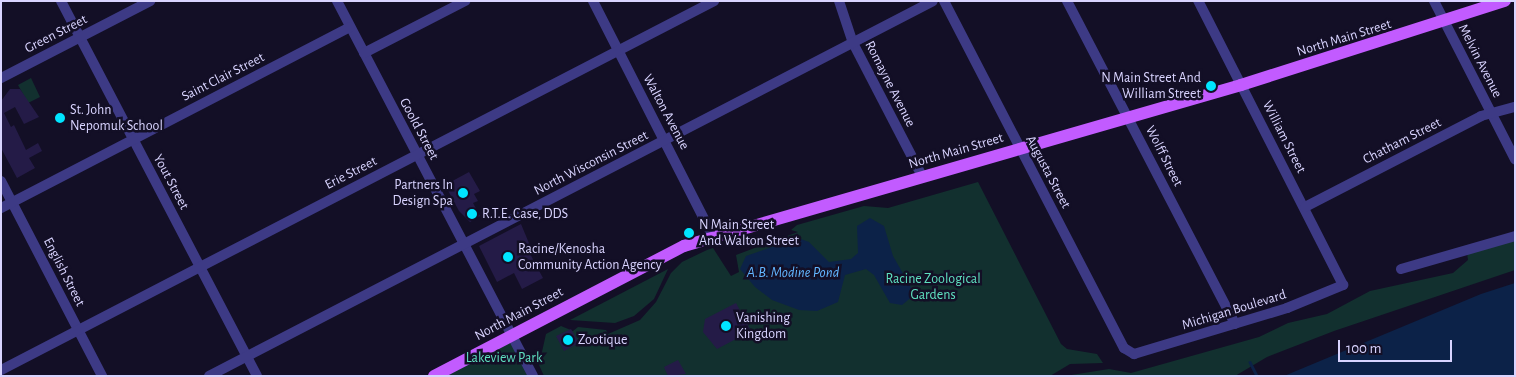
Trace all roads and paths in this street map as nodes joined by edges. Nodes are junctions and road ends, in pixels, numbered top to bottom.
1 (61, 1) edge
2 (150, 1) edge
3 (337, 1) edge
4 (465, 1) edge
5 (593, 1) edge
6 (714, 1) edge
7 (839, 1) edge
8 (933, 1) edge
9 (944, 1) edge
10 (1067, 1) edge
11 (1198, 1) edge
12 (1434, 1) edge
13 (1504, 1) edge
14 (1445, 22) junction
15 (350, 27) junction
16 (80, 37) junction
17 (853, 43) junction
18 (618, 50) junction
19 (364, 53) junction
20 (1, 78) edge
21 (1242, 85) junction
22 (1515, 107) edge
23 (1491, 114) junction
24 (1128, 117) junction
25 (133, 139) junction
26 (666, 140) junction
27 (1021, 149) junction
28 (417, 154) junction
29 (1515, 159) edge
30 (922, 176) junction
31 (1, 181) edge
32 (12, 202) junction
33 (1305, 207) junction
34 (1, 208) edge
35 (1515, 236) edge
36 (713, 237) junction
37 (464, 244) junction
38 (200, 267) junction
39 (1401, 269) dead end
40 (1343, 285) joint
41 (1235, 324) junction
42 (78, 330) junction
43 (511, 335) junction
44 (1130, 354) joint
45 (247, 356) junction
46 (1, 370) edge
47 (102, 376) edge
48 (209, 376) edge
49 (257, 376) edge
50 (434, 376) edge
51 (533, 376) edge

1 - 16 street, Yout Street
2 - 16 street, Green Street
3 - 15 street, Goold Street
4 - 19 street
5 - 18 street, Walton Avenue
6 - 18 street, Erie Street
7 - 17 street, Romayne Avenue
8 - 17 street, North Wisconsin Street
9 - 27 street, Augusta Street
10 - 24 street, Wolff Street
11 - 21 street, William Street
12 - 14 street, Melvin Avenue
13 - 14 main road, North Main Street
14 - 21 main road, North Main Street
14 - 23 street, Melvin Avenue
15 - 19 street, Goold Street
15 - 25 street, Saint Clair Street
16 - 20 street, Green Street
16 - 25 street, Yout Street
17 - 26 street, North Wisconsin Street
17 - 30 street, Romayne Avenue
18 - 26 street, Walton Avenue
18 - 28 street, Erie Street
19 - 28 street, Goold Street
21 - 24 main road, North Main Street
21 - 33 street, William Street
22 - 23 street, Chatham Street
23 - 29 street, Melvin Avenue
23 - 33 street, Chatham Street
24 - 27 main road, North Main Street
24 - 41 street, Wolff Street
25 - 32 street, Saint Clair Street
25 - 38 street, Yout Street
26 - 36 street, Walton Avenue
26 - 37 street, North Wisconsin Street
27 - 30 main road, North Main Street
27 - 44 street, Augusta Street
28 - 37 street, Goold Street
28 - 38 street, Erie Street
30 - 36 main road, North Main Street
31 - 32 street, English Street
32 - 34 street, Saint Clair Street
32 - 42 street, English Street
33 - 40 street, William Street
35 - 39 street
36 - 43 main road, North Main Street
37 - 43 street, Goold Street
37 - 45 street, North Wisconsin Street
38 - 42 street, Erie Street
38 - 45 street, Yout Street
40 - 41 street, Michigan Boulevard
41 - 44 street, Michigan Boulevard
42 - 46 street, Erie Street
42 - 47 street, English Street
43 - 50 main road, North Main Street
43 - 51 street, Goold Street
45 - 48 street, North Wisconsin Street
45 - 49 street, Yout Street

